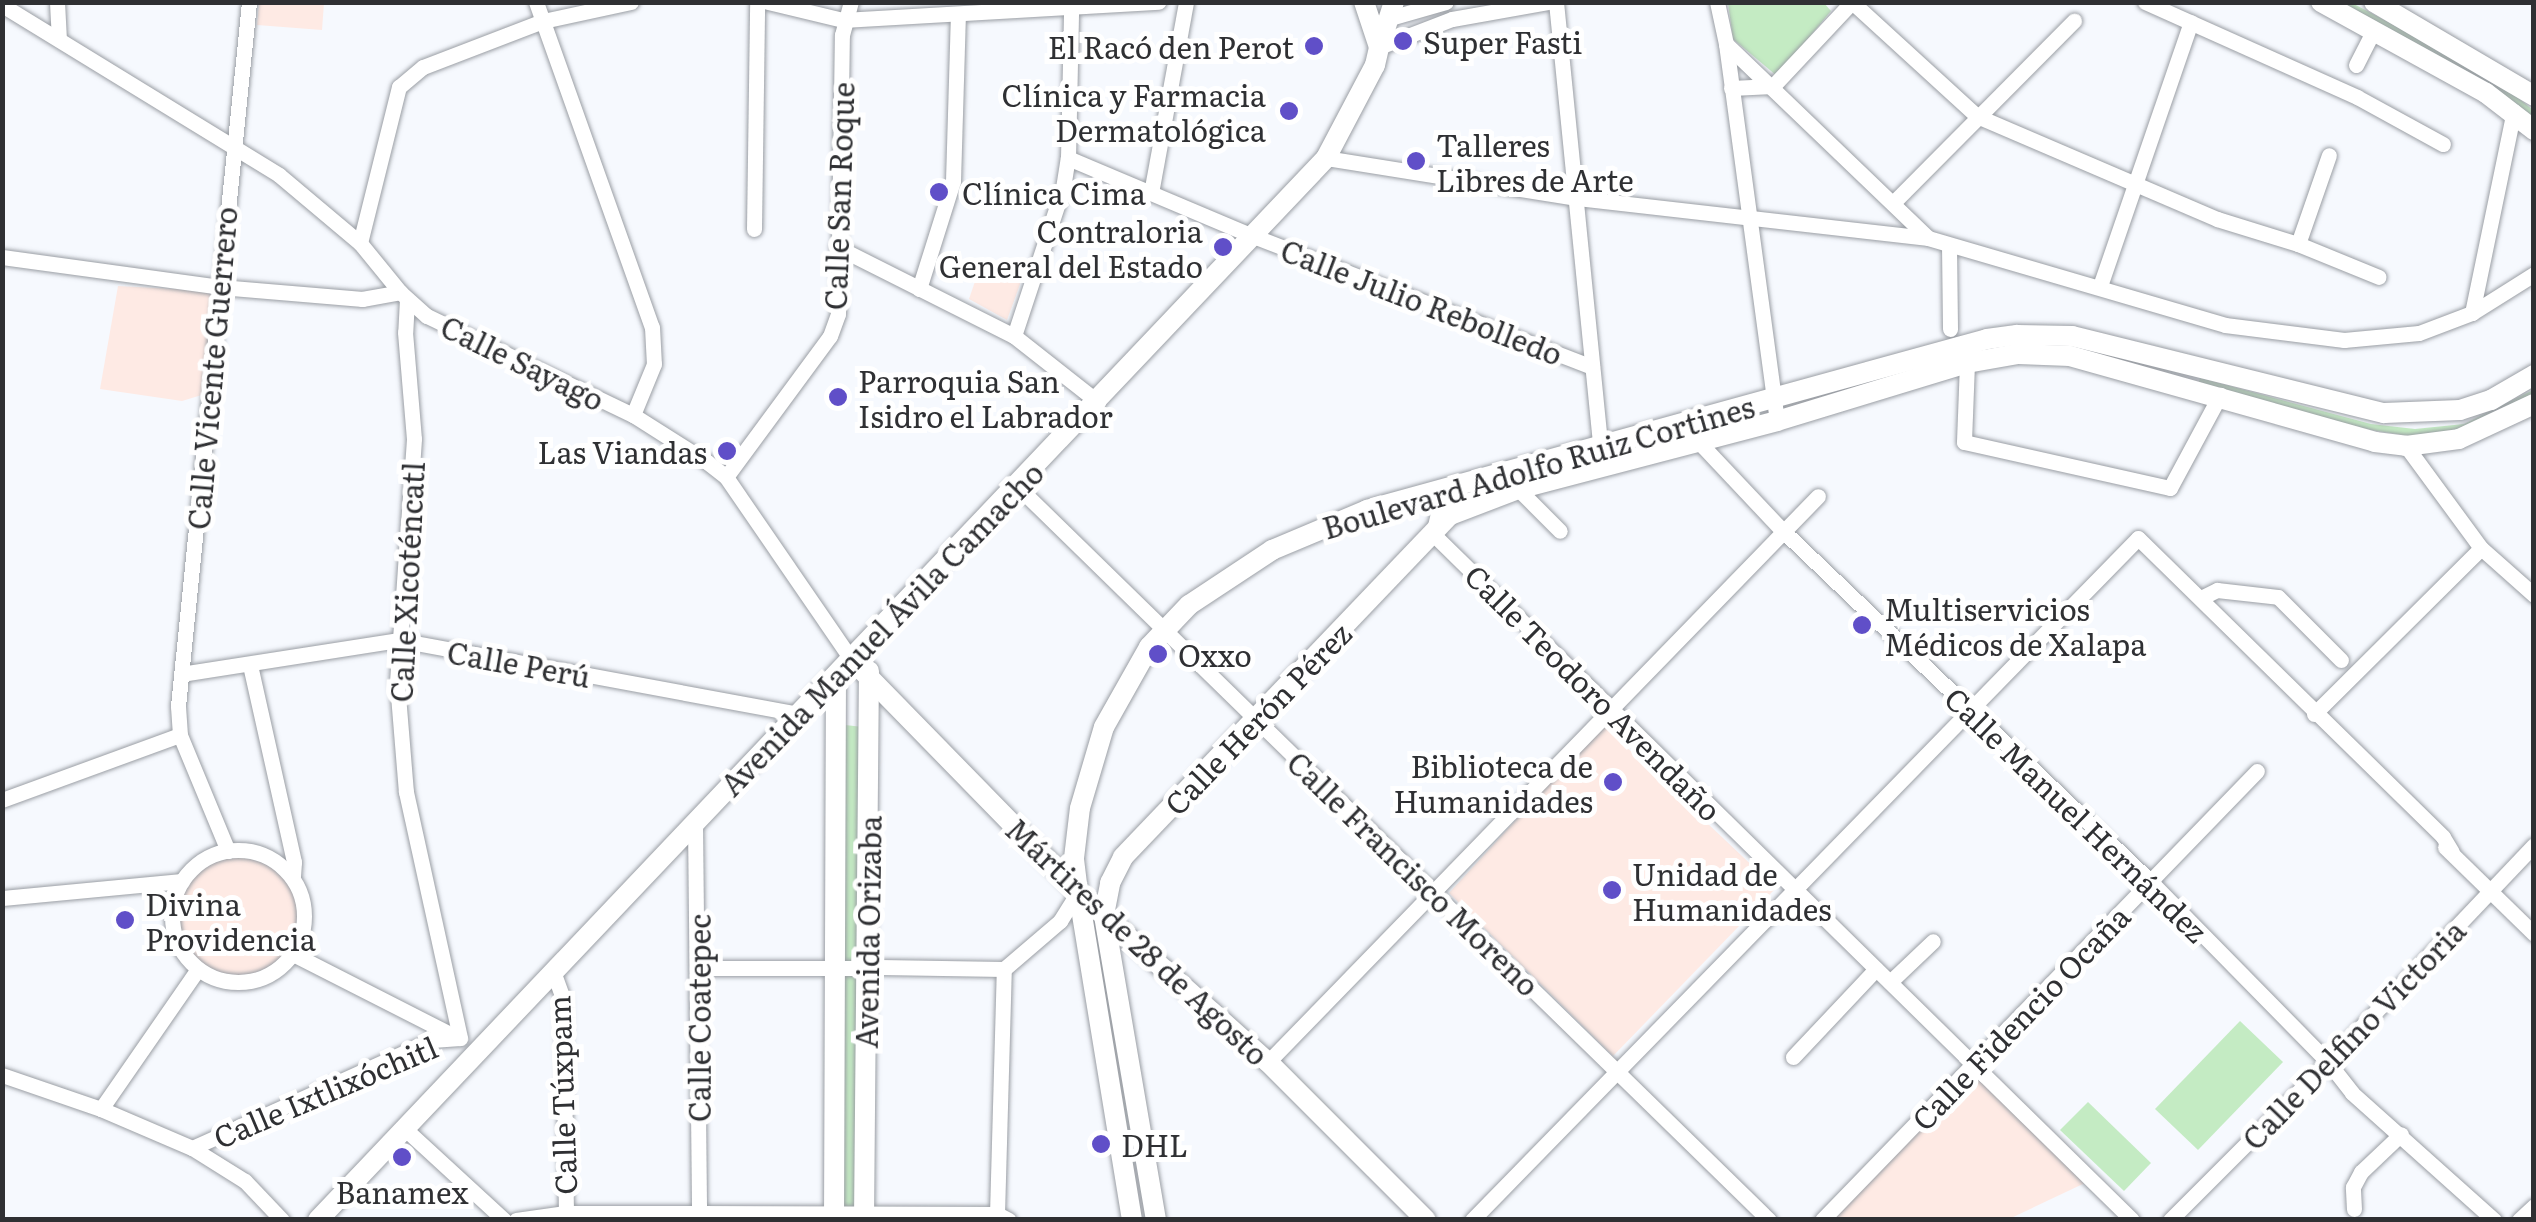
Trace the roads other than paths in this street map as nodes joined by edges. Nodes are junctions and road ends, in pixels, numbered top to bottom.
1 (57, 2) edge
2 (249, 2) edge
3 (536, 2) edge
4 (631, 2) edge
5 (757, 2) edge
6 (768, 2) edge
7 (851, 2) edge
8 (1158, 2) edge
9 (1186, 2) edge
10 (1364, 2) edge
11 (1446, 2) edge
12 (1548, 2) edge
13 (1556, 2) edge
14 (1718, 2) edge
15 (1852, 2) edge
16 (2145, 2) edge
17 (2322, 2) edge
18 (2374, 2) edge
19 (2, 5) edge
20 (1071, 9) junction
21 (1392, 10) edge
22 (958, 16) junction
23 (843, 20) junction
24 (2074, 21) dead end
25 (543, 22) junction
26 (2191, 22) junction
27 (2373, 31) junction
28 (59, 38) junction
29 (1726, 44) junction
30 (1379, 47) junction
31 (2356, 65) dead end
32 (1773, 86) junction
33 (1732, 88) junction
34 (2534, 96) edge
35 (2514, 112) junction
36 (1977, 116) junction
37 (2534, 130) edge
38 (2443, 144) dead end
39 (231, 147) junction
40 (2330, 155) dead end
41 (1068, 158) junction
42 (1326, 158) junction
43 (2136, 183) junction
44 (1152, 194) junction
45 (1576, 198) junction
46 (1894, 203) junction
47 (1751, 218) junction
48 (754, 229) dead end
49 (1253, 236) junction
50 (1928, 238) junction
51 (360, 243) junction
52 (2298, 244) junction
53 (1949, 245) junction
54 (837, 247) junction
55 (2, 257) edge
56 (2534, 274) edge
57 (2378, 276) dead end
58 (2100, 286) junction
59 (220, 287) junction
60 (919, 289) junction
61 (404, 296) junction
62 (2472, 312) junction
63 (1950, 329) dead end
64 (1014, 336) junction
65 (1967, 364) junction
66 (2195, 366) junction
67 (1592, 367) junction
68 (2534, 376) edge
69 (2189, 387) junction
70 (2220, 395) junction
71 (1775, 398) junction
72 (1098, 402) junction
73 (2534, 404) edge
74 (633, 414) junction
75 (1777, 420) junction
76 (1698, 440) junction
77 (1600, 443) junction
78 (2406, 446) junction
79 (726, 477) junction
80 (1017, 486) junction
81 (1444, 488) junction
82 (1518, 489) junction
83 (1818, 496) dead end
84 (1782, 530) junction
85 (1560, 531) dead end
86 (1433, 534) junction
87 (2481, 548) junction
88 (2534, 595) edge
89 (2201, 598) junction
90 (1162, 629) junction
91 (399, 640) junction
92 (859, 652) junction
93 (2341, 660) dead end
94 (250, 665) junction
95 (181, 674) junction
96 (836, 675) junction
97 (869, 677) junction
98 (1968, 708) junction
99 (1613, 710) junction
100 (798, 714) junction
101 (2314, 714) junction
102 (837, 719) junction
103 (1258, 719) junction
104 (869, 723) junction
105 (180, 734) junction
106 (2257, 770) dead end
107 (2, 800) edge
108 (695, 823) junction
109 (2534, 845) edge
110 (228, 851) junction
111 (293, 878) junction
112 (182, 881) junction
113 (2152, 883) junction
114 (1794, 890) junction
115 (2493, 891) junction
116 (1078, 892) junction
117 (1435, 894) junction
118 (2, 898) edge
119 (1104, 916) junction
120 (2534, 934) edge
121 (1933, 941) dead end
122 (293, 954) junction
123 (834, 967) junction
124 (699, 968) junction
125 (873, 968) junction
126 (1004, 968) junction
127 (198, 969) junction
128 (1876, 969) junction
129 (554, 971) junction
130 (1890, 982) junction
131 (460, 1038) junction
132 (476, 1053) junction
133 (1792, 1057) dead end
134 (1268, 1062) junction
135 (2328, 1062) junction
136 (1973, 1063) junction
137 (1615, 1069) junction
138 (2, 1075) edge
139 (101, 1109) junction
140 (404, 1128) junction
141 (2401, 1134) junction
142 (192, 1148) junction
143 (2534, 1206) edge
144 (2354, 1208) dead end
145 (699, 1212) junction
146 (566, 1216) edge
147 (834, 1217) edge
148 (864, 1217) edge
149 (1003, 1217) edge
150 (282, 1220) edge
151 (318, 1220) edge
152 (504, 1220) edge
153 (516, 1220) edge
154 (1132, 1220) edge
155 (1156, 1220) edge
156 (1426, 1220) edge
157 (1472, 1220) edge
158 (1769, 1220) edge
159 (1822, 1220) edge
160 (2132, 1220) edge
161 (2170, 1220) edge
162 (2494, 1220) edge
163 (2504, 1220) edge
164 (2520, 1220) edge

1 - 28 street
2 - 39 street, Calle Vicente Guerrero
3 - 25 street
4 - 25 street
5 - 48 street
6 - 23 street
7 - 23 street, Calle San Roque
8 - 20 street
9 - 44 street
10 - 30 main road
11 - 21 street
12 - 30 street
13 - 45 street
14 - 29 street
15 - 32 street
15 - 36 street
16 - 26 street
17 - 27 main road
18 - 34 main road
19 - 28 street, Calle Sayago
20 - 22 street
20 - 41 street
21 - 30 main road, Avenida Manuel Ávila Camacho
22 - 23 street
22 - 60 street
23 - 54 street, Calle San Roque
24 - 36 street
25 - 51 street
25 - 74 street
26 - 38 street
26 - 43 street
27 - 31 street
27 - 35 main road
28 - 39 street, Calle Sayago
29 - 32 street
29 - 33 street
30 - 42 main road, Avenida Manuel Ávila Camacho
32 - 33 street
32 - 46 street
33 - 47 street
35 - 37 main road
35 - 62 street
36 - 43 street
36 - 46 street
39 - 51 street, Calle Sayago
39 - 59 street, Calle Vicente Guerrero
40 - 52 street
41 - 44 street, Calle Julio Rebolledo
41 - 64 street
42 - 45 street
42 - 49 main road, Avenida Manuel Ávila Camacho
43 - 52 street
43 - 58 street
44 - 49 street, Calle Julio Rebolledo
45 - 47 street
45 - 67 street
46 - 50 street
47 - 50 street
47 - 71 street
49 - 67 street, Calle Julio Rebolledo
49 - 72 main road, Avenida Manuel Ávila Camacho
50 - 53 street
51 - 61 street, Calle Sayago
52 - 57 street
53 - 58 street
53 - 63 street
54 - 60 street
54 - 79 street, Calle San Roque
55 - 59 street
56 - 62 street
58 - 62 street
59 - 61 street
59 - 95 street, Calle Vicente Guerrero
60 - 64 street
61 - 74 street, Calle Sayago
61 - 91 street, Calle Xicoténcatl
64 - 72 street
65 - 69 main road, Boulevard Adolfo Ruiz Cortines
65 - 70 street
65 - 75 main road, Boulevard Adolfo Ruiz Cortines
66 - 68 main road, Boulevard Adolfo Ruiz Cortines
66 - 69 main road
66 - 71 main road, Boulevard Adolfo Ruiz Cortines
67 - 77 street
69 - 70 main road, Boulevard Adolfo Ruiz Cortines
70 - 78 main road, Boulevard Adolfo Ruiz Cortines
71 - 75 street
71 - 77 main road, Boulevard Adolfo Ruiz Cortines
72 - 80 main road, Avenida Manuel Ávila Camacho
73 - 78 main road, Boulevard Adolfo Ruiz Cortines
74 - 79 street, Calle Sayago
75 - 76 main road, Boulevard Adolfo Ruiz Cortines
76 - 82 main road, Boulevard Adolfo Ruiz Cortines
76 - 84 street, Calle Manuel Hernández
77 - 81 main road, Boulevard Adolfo Ruiz Cortines
78 - 87 street
79 - 92 street, Calle Sayago
80 - 90 street, Calle Francisco Moreno
80 - 92 main road, Avenida Manuel Ávila Camacho
81 - 86 street
81 - 90 main road, Boulevard Adolfo Ruiz Cortines
82 - 85 street
82 - 86 main road, Boulevard Adolfo Ruiz Cortines
83 - 84 street
84 - 98 street, Calle Manuel Hernández
84 - 99 street
86 - 99 street, Calle Teodoro Avendaño
86 - 103 main road, Calle Herón Pérez
87 - 88 street
87 - 101 street
89 - 93 street
89 - 98 street
89 - 101 street
90 - 103 street, Calle Francisco Moreno
90 - 116 main road, Boulevard Adolfo Ruiz Cortines
91 - 94 street, Calle Perú
91 - 100 street, Calle Perú
91 - 131 street, Calle Xicoténcatl
92 - 96 main road, Avenida Manuel Ávila Camacho
92 - 97 main road, Avenida Orizaba
94 - 95 street, Calle Perú
94 - 111 street
95 - 105 street, Calle Vicente Guerrero
96 - 100 main road, Avenida Manuel Ávila Camacho
96 - 102 main road, Avenida Orizaba
97 - 104 main road, Avenida Orizaba
97 - 116 main road, Mártires de 28 de Agosto
98 - 113 street, Calle Manuel Hernández
98 - 114 street
99 - 114 street, Calle Teodoro Avendaño
99 - 117 street
100 - 108 main road, Avenida Manuel Ávila Camacho
101 - 115 street
102 - 104 main road
102 - 123 main road, Avenida Orizaba
103 - 117 street, Calle Francisco Moreno
103 - 119 main road, Calle Herón Pérez
104 - 125 main road, Avenida Orizaba
105 - 107 street
105 - 110 street
106 - 113 street, Calle Fidencio Ocaña
108 - 124 street, Calle Coatepec
108 - 129 main road, Avenida Manuel Ávila Camacho
109 - 115 street, Calle Delfino Victoria
110 - 111 street
110 - 112 street
111 - 122 street
112 - 118 street
112 - 127 street
113 - 135 street, Calle Manuel Hernández
113 - 136 street, Calle Fidencio Ocaña
114 - 128 street, Calle Teodoro Avendaño
114 - 137 street
115 - 120 street
115 - 135 street, Calle Delfino Victoria
116 - 119 main road, Mártires de 28 de Agosto
116 - 126 street
116 - 154 main road, Boulevard Adolfo Ruiz Cortines
117 - 134 street
117 - 137 street, Calle Francisco Moreno
119 - 134 main road, Mártires de 28 de Agosto
119 - 155 main road
121 - 130 street
122 - 127 street
122 - 131 street
123 - 124 street
123 - 125 street
123 - 147 main road, Avenida Orizaba
124 - 145 street, Calle Coatepec
125 - 126 street
125 - 148 main road, Avenida Orizaba
126 - 149 street
127 - 139 street
128 - 130 street, Calle Teodoro Avendaño
128 - 133 street
129 - 132 main road, Avenida Manuel Ávila Camacho
129 - 146 street, Calle Túxpam
130 - 136 street, Calle Teodoro Avendaño
131 - 132 street
131 - 142 street, Calle Ixtlixóchitl
132 - 140 main road, Avenida Manuel Ávila Camacho
134 - 156 main road, Mártires de 28 de Agosto
135 - 141 street, Calle Manuel Hernández
135 - 161 street, Calle Delfino Victoria
135 - 163 street, Calle Manuel Hernández
136 - 159 street, Calle Fidencio Ocaña
136 - 160 street, Calle Teodoro Avendaño
137 - 157 street
137 - 158 street, Calle Francisco Moreno
138 - 139 street
139 - 142 street
140 - 151 main road, Avenida Manuel Ávila Camacho
140 - 152 street
141 - 144 street
141 - 162 street, Calle Manuel Hernández
142 - 150 street
143 - 164 street
145 - 146 street
145 - 147 street
146 - 153 street
147 - 148 street
148 - 149 street

